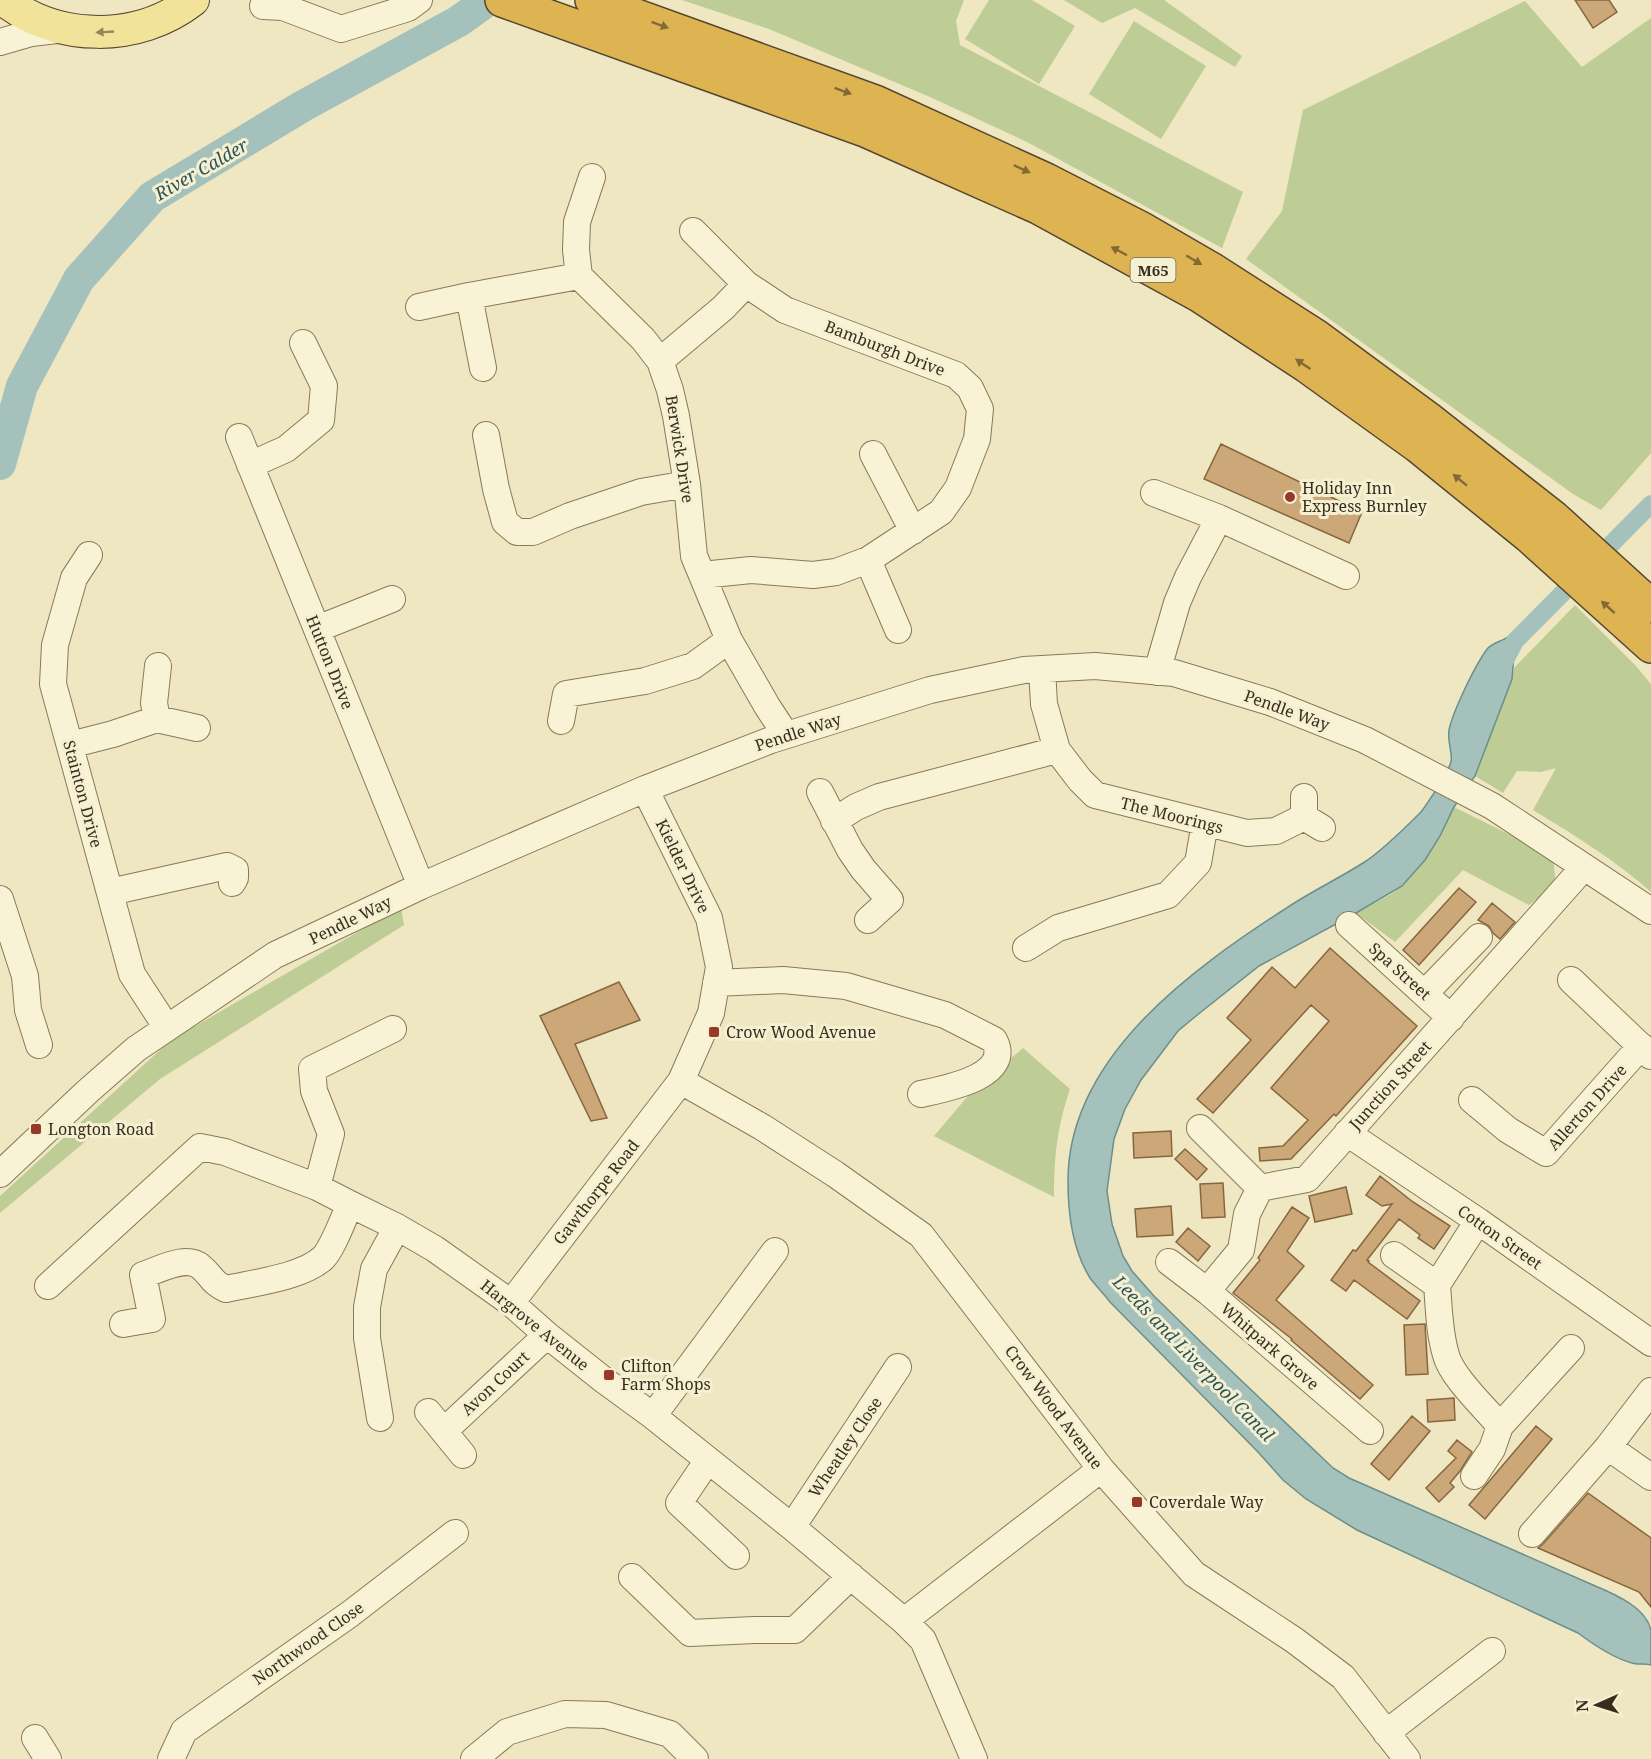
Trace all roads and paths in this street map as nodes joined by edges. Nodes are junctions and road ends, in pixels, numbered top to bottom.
1 (4, 0) edge
2 (193, 0) edge
3 (419, 0) edge
4 (502, 0) edge
5 (263, 6) dead end
6 (592, 10) edge
7 (65, 29) junction
8 (0, 42) edge
9 (592, 177) dead end
10 (693, 231) dead end
11 (579, 276) junction
12 (746, 284) junction
13 (469, 296) junction
14 (419, 307) dead end
15 (303, 343) dead end
16 (660, 362) junction
17 (483, 368) dead end
18 (486, 435) dead end
19 (239, 437) dead end
20 (873, 454) dead end
21 (250, 465) junction
22 (687, 484) junction
23 (1154, 493) dead end
24 (1219, 518) junction
25 (913, 531) junction
26 (89, 555) dead end
27 (868, 561) junction
28 (702, 575) junction
29 (1346, 576) dead end
30 (392, 599) dead end
31 (1651, 606) edge
32 (317, 629) junction
33 (898, 630) dead end
34 (729, 640) junction
35 (1651, 646) edge
36 (158, 666) dead end
37 (1042, 669) junction
38 (1157, 672) junction
39 (157, 719) junction
40 (561, 721) dead end
41 (197, 728) dead end
42 (786, 735) junction
43 (70, 745) junction
44 (1058, 750) junction
45 (645, 789) junction
46 (820, 792) dead end
47 (1310, 814) dead end
48 (834, 821) junction
49 (1205, 823) junction
50 (1584, 867) junction
51 (232, 883) dead end
52 (421, 886) junction
53 (110, 892) junction
54 (0, 899) edge
55 (1651, 911) edge
56 (868, 920) dead end
57 (1349, 925) dead end
58 (1479, 937) dead end
59 (1026, 948) dead end
60 (1571, 980) dead end
61 (716, 982) junction
62 (1425, 993) junction
63 (1451, 1018) junction
64 (167, 1028) junction
65 (393, 1029) dead end
66 (39, 1046) dead end
67 (1646, 1051) edge
68 (681, 1081) junction
69 (921, 1094) dead end
70 (1472, 1100) dead end
71 (1200, 1128) dead end
72 (1347, 1133) junction
73 (0, 1174) edge
74 (317, 1187) junction
75 (1260, 1188) junction
76 (350, 1203) junction
77 (1478, 1221) junction
78 (397, 1227) junction
79 (775, 1251) dead end
80 (1394, 1255) dead end
81 (1169, 1262) dead end
82 (1437, 1285) junction
83 (48, 1286) dead end
84 (1207, 1291) junction
85 (510, 1303) junction
86 (123, 1324) dead end
87 (547, 1335) junction
88 (1651, 1344) edge
89 (1571, 1348) dead end
90 (898, 1367) dead end
91 (1648, 1402) edge
92 (653, 1416) junction
93 (380, 1418) dead end
94 (1500, 1426) junction
95 (1370, 1431) dead end
96 (1608, 1446) junction
97 (463, 1455) dead end
98 (708, 1460) junction
99 (1101, 1468) junction
100 (1474, 1476) dead end
101 (1651, 1477) edge
102 (792, 1527) junction
103 (455, 1533) dead end
104 (1532, 1534) dead end
105 (736, 1556) dead end
106 (851, 1576) junction
107 (632, 1577) dead end
108 (904, 1621) junction
109 (1492, 1651) dead end
110 (1386, 1732) junction
111 (171, 1759) edge
112 (474, 1759) edge
113 (695, 1759) edge
114 (974, 1759) edge
115 (1407, 1759) edge

1 - 7 main road
2 -> 7 main road
3 - 5 street
4 - 6 highway, M65
6 -> 31 highway, M65
35 -> 6 highway, M65
7 - 8 street
9 - 11 street
10 - 12 street, Bamburgh Drive
11 - 13 street
11 - 16 street, Berwick Drive
12 - 16 street
12 - 25 street, Bamburgh Drive
13 - 14 street
13 - 17 street
15 - 21 street
16 - 22 street, Berwick Drive
18 - 22 street
19 - 21 street, Hutton Drive
20 - 25 street
21 - 32 street, Hutton Drive
22 - 28 street, Berwick Drive
23 - 24 street
24 - 29 street
24 - 38 street
25 - 27 street, Bamburgh Drive
26 - 43 street, Stainton Drive
27 - 28 street, Bamburgh Drive
27 - 33 street
28 - 34 street, Berwick Drive
30 - 32 street
32 - 52 street, Hutton Drive
34 - 40 street
34 - 42 street, Berwick Drive
36 - 39 street
37 - 38 street, Pendle Way
37 - 42 street, Pendle Way
37 - 44 street, The Moorings
38 - 50 street, Pendle Way
39 - 41 street
39 - 43 street
42 - 45 street, Pendle Way
43 - 53 street, Stainton Drive
44 - 48 street
44 - 49 street, The Moorings
45 - 52 street, Pendle Way
45 - 61 street, Kielder Drive
46 - 48 street
47 - 49 street, The Moorings
48 - 56 street
49 - 59 street
50 - 55 street, Pendle Way
50 - 63 street, Junction Street
51 - 53 street
52 - 64 street, Pendle Way
53 - 64 street, Stainton Drive
54 - 66 street
57 - 62 street, Spa Street
58 - 62 street
60 - 67 street, Allerton Drive
61 - 68 street, Kielder Drive
61 - 69 street
62 - 63 street, Spa Street
63 - 72 street, Junction Street
64 - 73 street, Pendle Way
65 - 74 street
67 - 70 street, Allerton Drive
68 - 85 street, Gawthorpe Road
68 - 99 street, Crow Wood Avenue
71 - 75 street
72 - 75 street, Junction Street
72 - 77 street, Cotton Street
74 - 76 street, Hargrove Avenue
74 - 83 street, Hargrove Avenue
75 - 84 street
76 - 78 street, Hargrove Avenue
76 - 86 street
77 - 82 street
77 - 88 street, Cotton Street
78 - 85 street, Hargrove Avenue
78 - 93 street
79 - 92 street
80 - 82 street
81 - 84 street, Whitpark Grove
82 - 94 street
84 - 95 street, Whitpark Grove
85 - 87 street, Hargrove Avenue
87 - 92 street, Hargrove Avenue
87 - 97 street, Avon Court
89 - 94 street
90 - 102 street, Wheatley Close
91 - 96 street
92 - 98 street, Hargrove Avenue
94 - 100 street
96 - 101 street
96 - 104 street
98 - 102 street, Hargrove Avenue
98 - 105 street
99 - 108 street
99 - 110 street, Crow Wood Avenue
102 - 106 street, Hargrove Avenue
103 - 111 street, Northwood Close
106 - 107 street
106 - 108 street, Hargrove Avenue
108 - 114 street, Hargrove Avenue
109 - 110 street
110 - 115 street, Crow Wood Avenue
112 - 113 street

